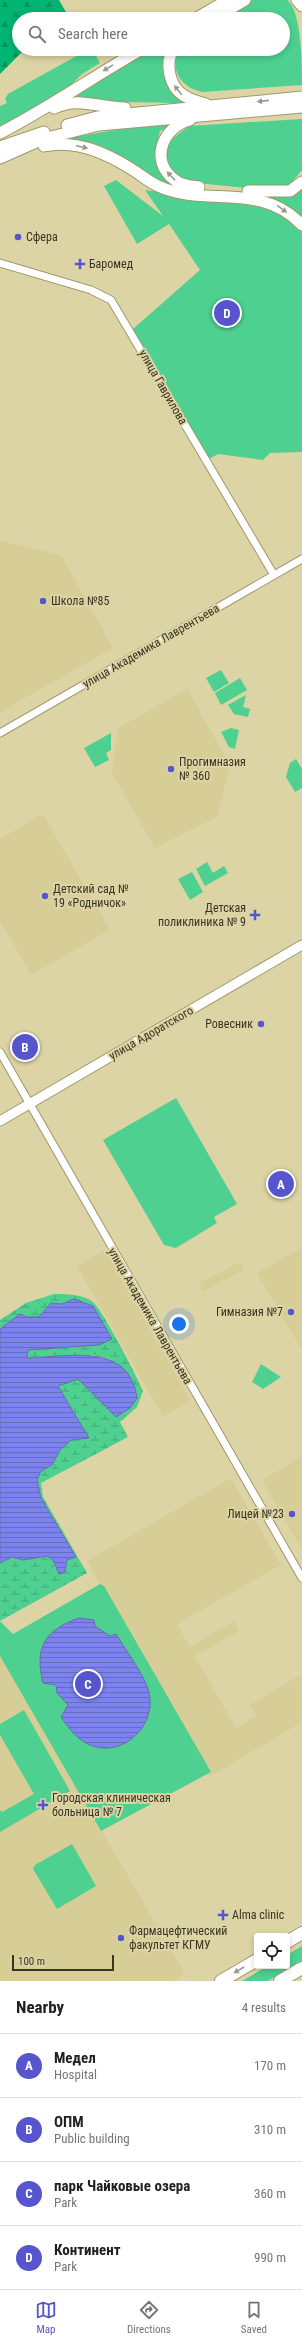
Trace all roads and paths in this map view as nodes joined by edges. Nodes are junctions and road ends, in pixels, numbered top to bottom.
1 (228, 0) edge
2 (245, 0) edge
3 (297, 0) edge
4 (302, 6) edge
5 (207, 12) edge
6 (225, 12) edge
7 (129, 56) edge
8 (172, 56) edge
9 (302, 97) edge
10 (213, 106) junction
11 (302, 107) edge
12 (276, 110) junction
13 (160, 111) junction
14 (22, 122) junction
15 (0, 132) edge
16 (0, 147) edge
17 (16, 152) junction
18 (0, 158) edge
19 (302, 182) edge
20 (302, 225) edge
21 (0, 263) edge
22 (302, 559) edge
23 (274, 575) junction
24 (0, 733) edge
25 (302, 945) edge
26 (0, 1052) edge
27 (30, 1104) junction
28 (0, 1121) edge
29 (302, 1578) edge
30 (302, 1933) edge
31 (290, 1940) edge
32 (254, 1962) edge
33 (302, 1968) edge
34 (221, 1981) edge
35 (280, 1981) edge

1 - 5 main road
2 - 6 main road
3 - 4 main road
7 -> 14 main road
10 -> 8 main road
9 -> 10 main road
10 - 13 main road
11 - 12 main road
12 - 17 main road
19 -> 12 main road
13 - 14 main road
13 - 16 main road
14 - 15 main road
17 - 18 main road
17 -> 20 main road
21 - 23 street, улица Гаврилова
22 - 23 street, улица Академика Лаврентьева
23 - 24 street, улица Академика Лаврентьева
25 - 27 street, улица Адоратского
26 - 27 street, улица Академика Лаврентьева
27 - 28 street, улица Адоратского
27 - 29 street, улица Академика Лаврентьева
30 - 31 main road
32 -> 34 main road
33 - 35 main road

